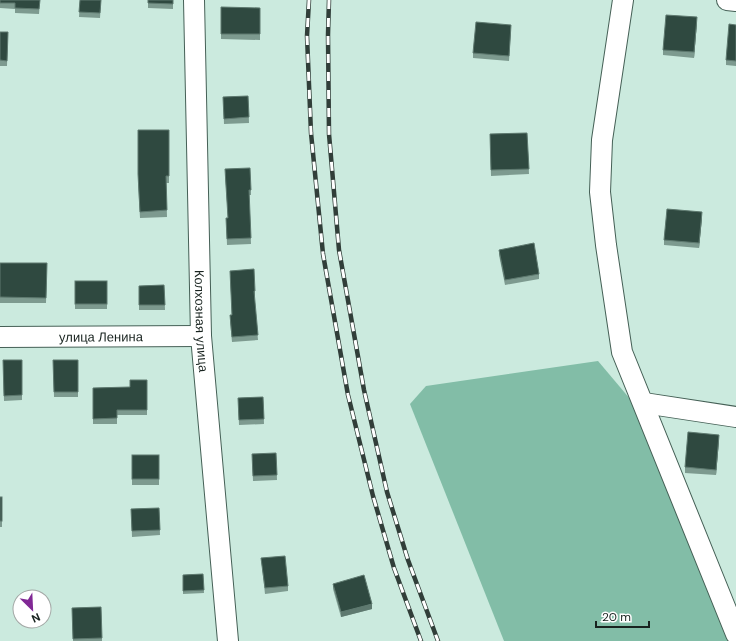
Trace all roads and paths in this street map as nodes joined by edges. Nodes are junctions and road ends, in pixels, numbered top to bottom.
1 (194, 0) edge
2 (623, 0) edge
3 (727, 0) edge
4 (736, 2) edge
5 (0, 336) edge
6 (201, 336) junction
7 (644, 403) junction
8 (736, 417) edge
9 (736, 634) edge
10 (228, 641) edge

1 - 6 street, Колхозная улица
2 - 7 street
3 - 4 street
5 - 6 street, улица Ленина
6 - 10 street, Колхозная улица
7 - 8 street
7 - 9 street

